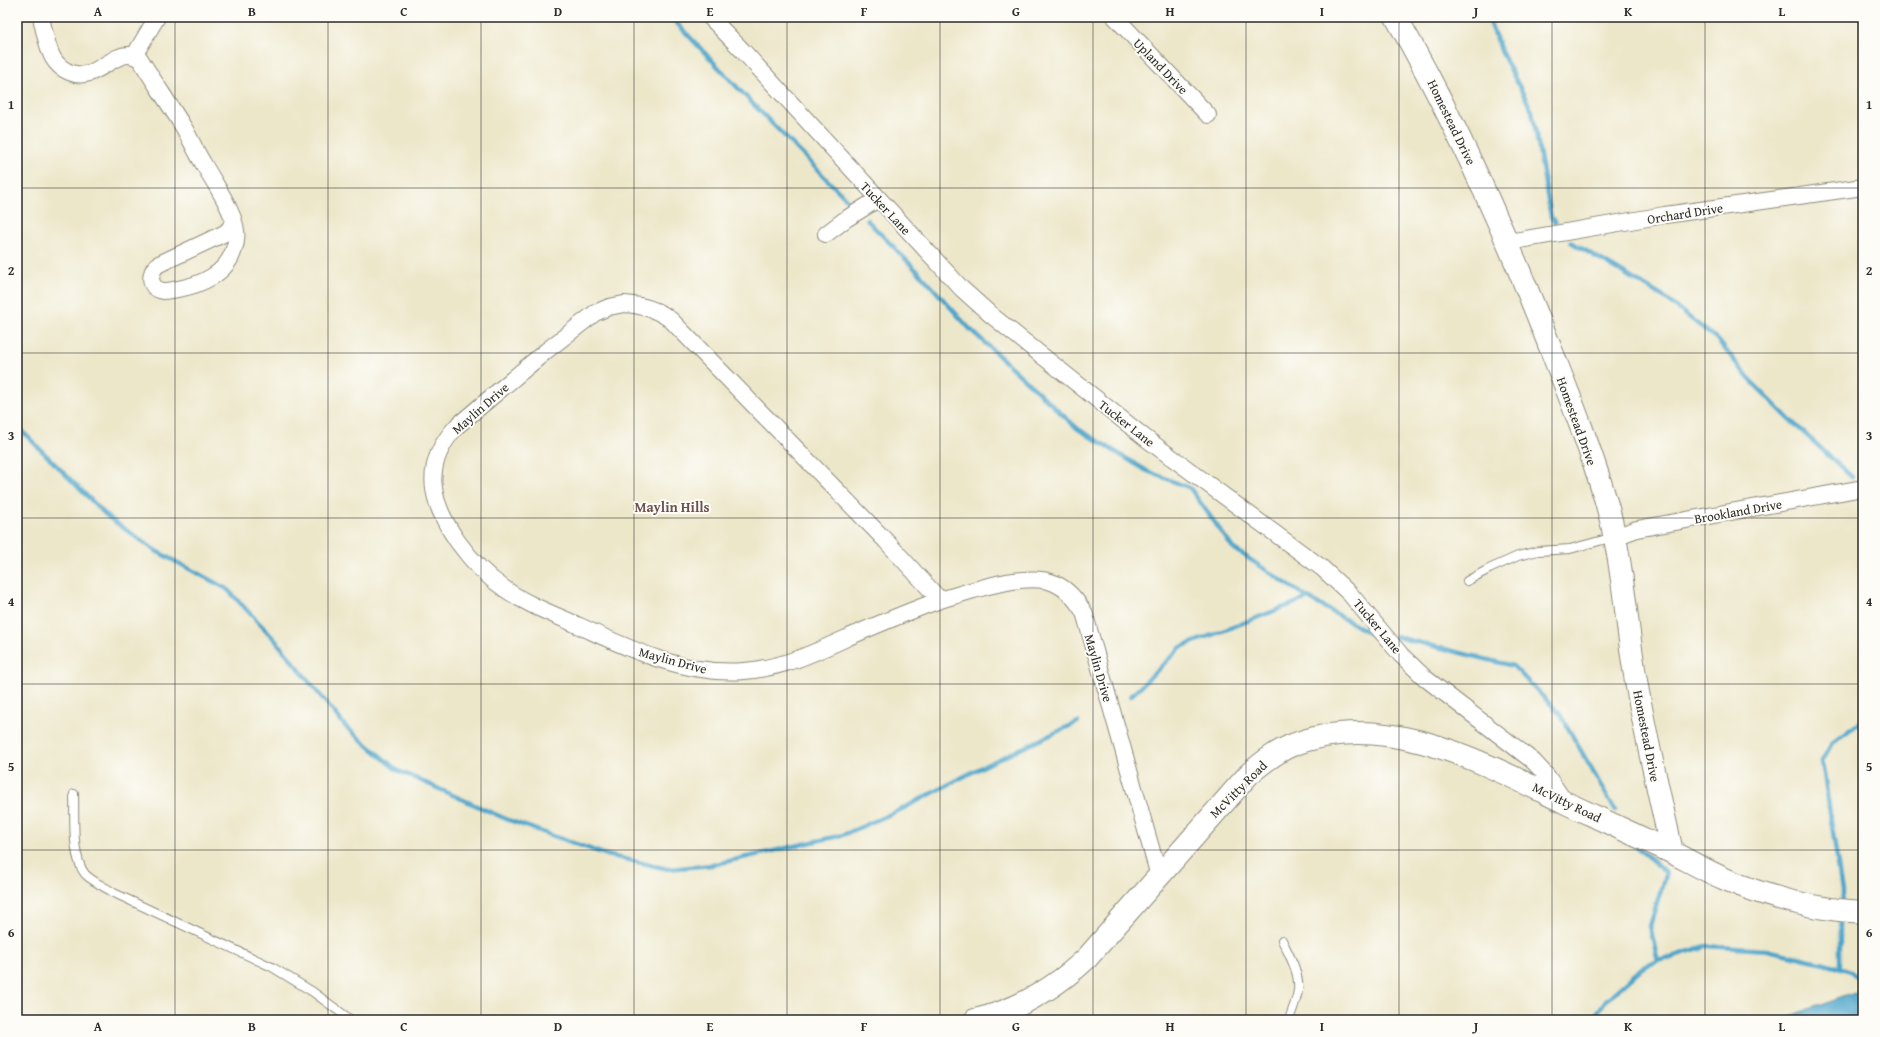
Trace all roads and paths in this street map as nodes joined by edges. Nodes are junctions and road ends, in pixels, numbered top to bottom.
1 (41, 17) edge
2 (156, 17) edge
3 (710, 17) edge
4 (1115, 17) edge
5 (1396, 17) edge
6 (134, 56) junction
7 (1208, 115) dead end
8 (1863, 187) edge
9 (878, 199) junction
10 (233, 218) junction
11 (826, 234) dead end
12 (1508, 242) junction
13 (1863, 488) edge
14 (1615, 537) junction
15 (1467, 581) dead end
16 (940, 600) junction
17 (74, 794) dead end
18 (1566, 803) junction
19 (1672, 852) junction
20 (1159, 876) junction
21 (1863, 912) edge
22 (1282, 940) dead end
23 (351, 1020) edge
24 (975, 1020) edge
25 (1289, 1020) edge

1 - 6 street
2 - 6 street
3 - 9 street, Tucker Lane
4 - 7 street, Upland Drive
5 - 12 street, Homestead Drive
6 - 10 street
8 - 12 street, Orchard Drive
9 - 11 street
9 - 18 street, Tucker Lane
10 - 10 street
12 - 14 street, Homestead Drive
13 - 14 street, Brookland Drive
14 - 15 lane
14 - 19 street, Homestead Drive
16 - 16 street, Maylin Drive
16 - 20 street, Maylin Drive
17 - 23 lane
18 - 19 street, McVitty Road
18 - 20 street, McVitty Road
19 - 21 street, McVitty Road
20 - 24 street, McVitty Road
22 - 25 lane

